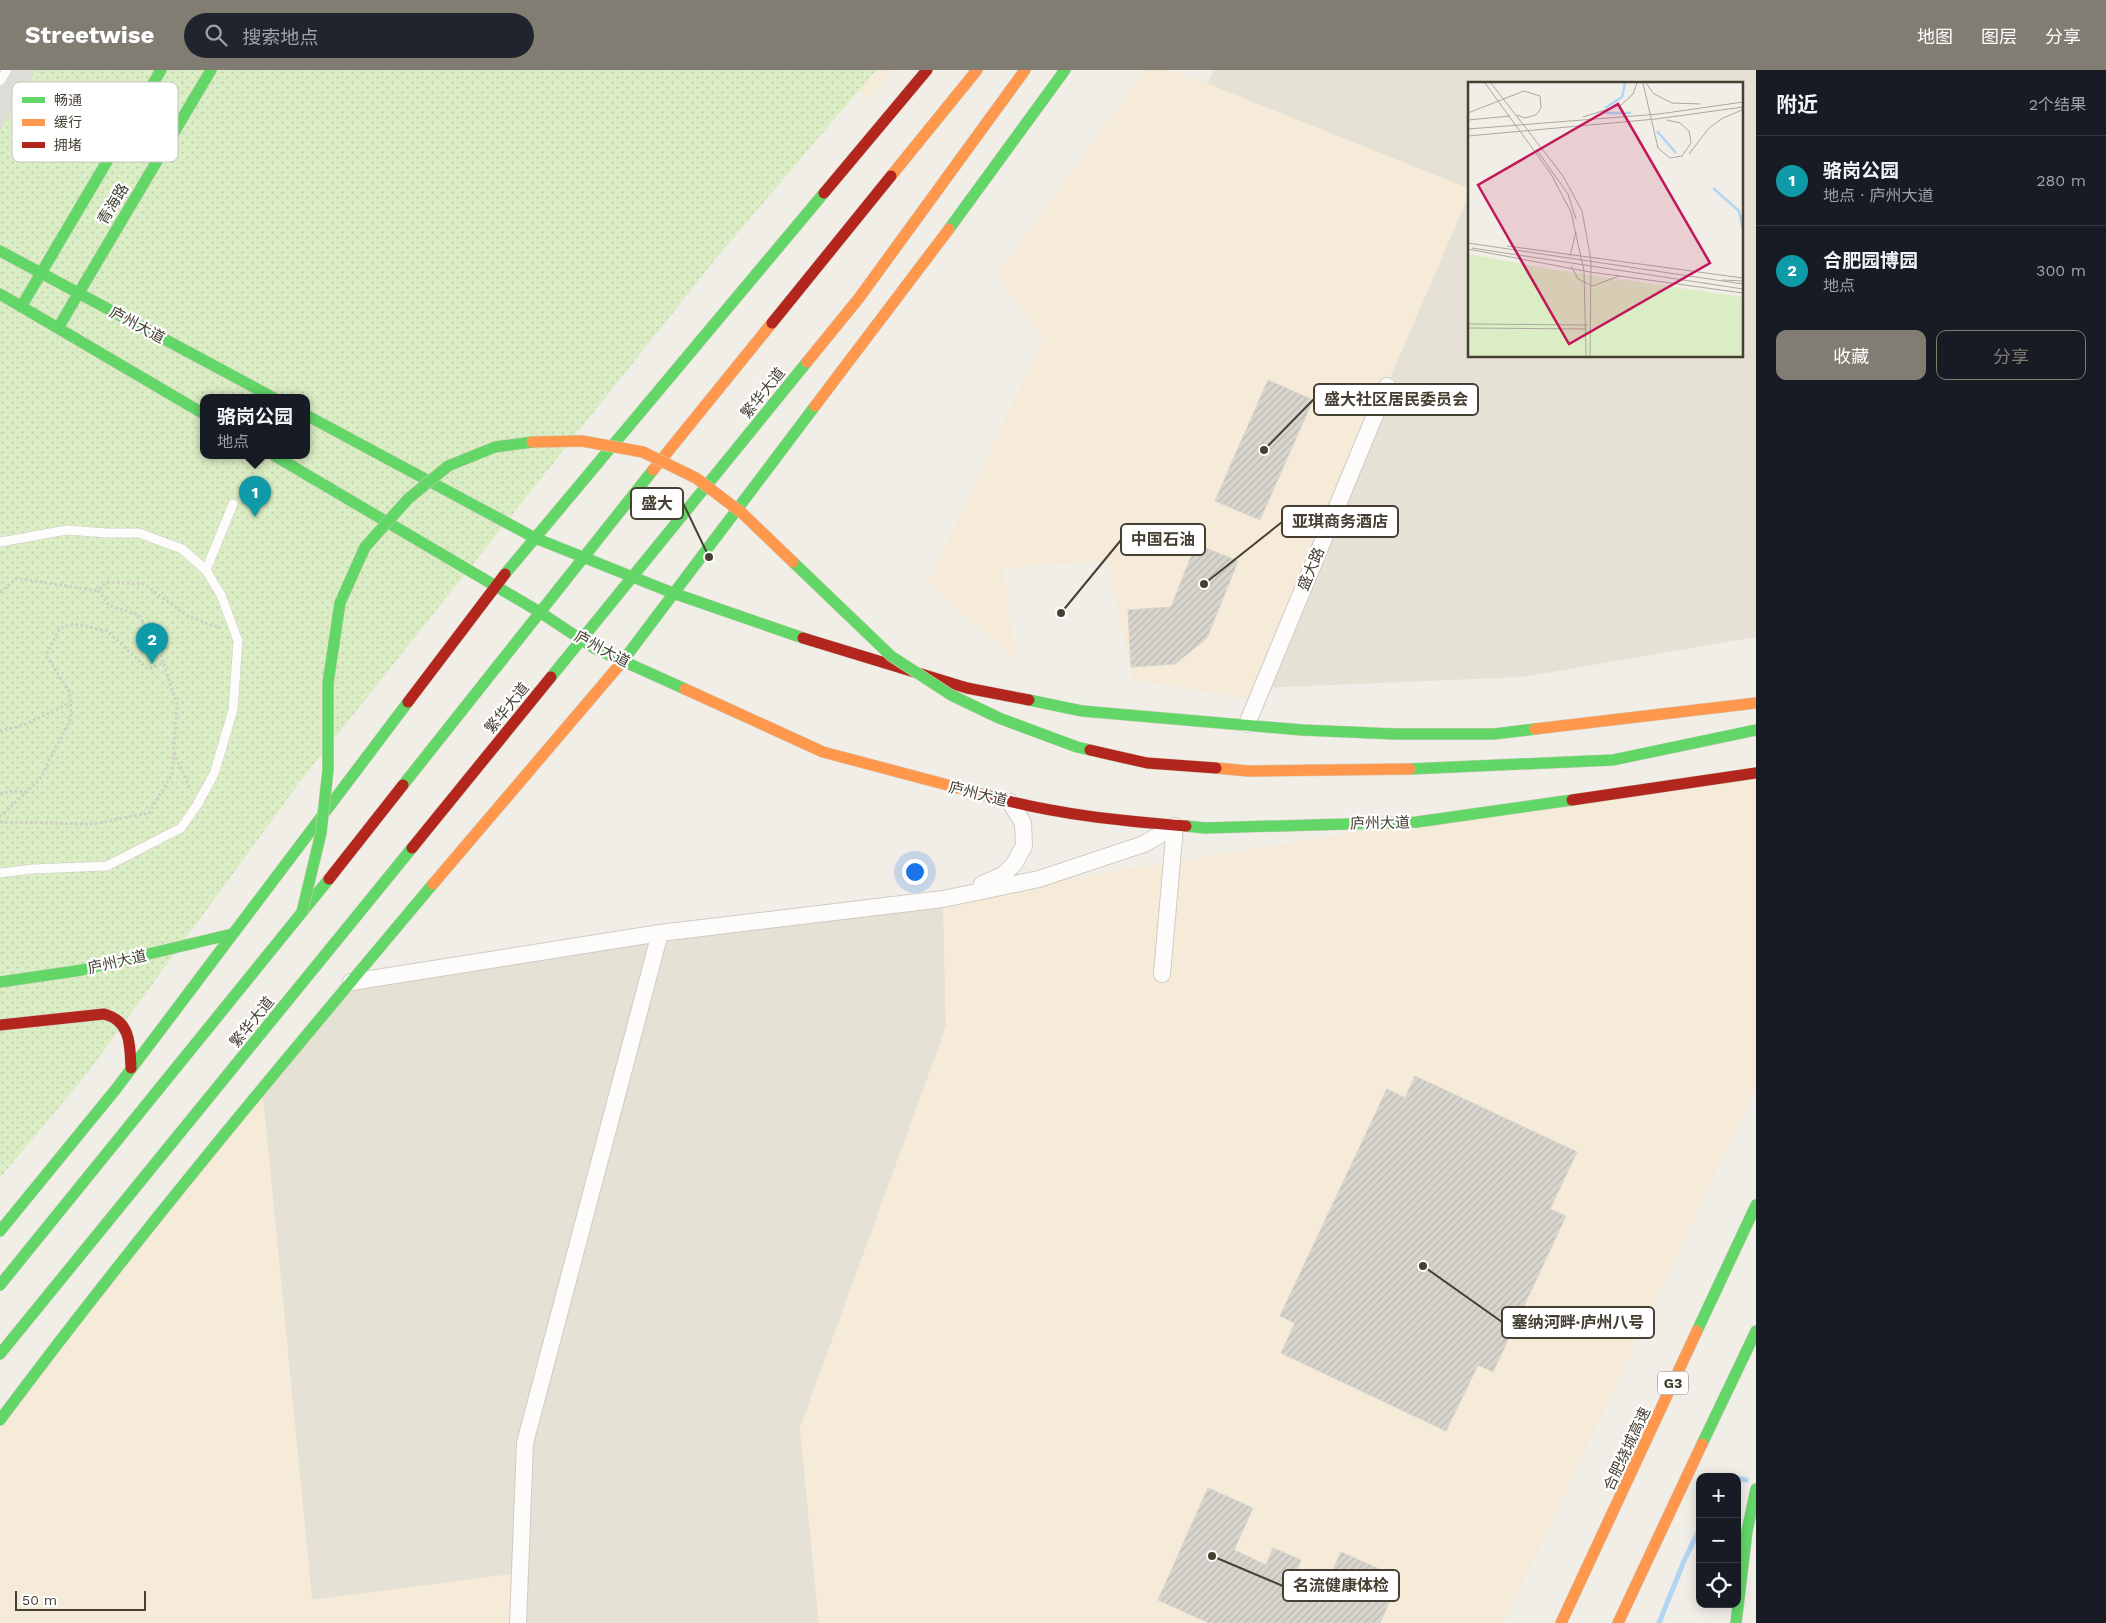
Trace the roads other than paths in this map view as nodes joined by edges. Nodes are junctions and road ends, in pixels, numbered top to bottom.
1 (7, 70) edge
2 (161, 70) edge
3 (212, 70) edge
4 (927, 70) edge
5 (977, 70) edge
6 (1025, 70) edge
7 (1066, 70) edge
8 (0, 81) edge
9 (154, 82) edge
10 (178, 126) edge
11 (106, 162) edge
12 (156, 162) edge
13 (0, 251) edge
14 (40, 273) junction
15 (77, 293) junction
16 (0, 294) edge
17 (21, 307) junction
18 (58, 328) junction
19 (1387, 386) dead end
20 (266, 394) edge
21 (200, 412) edge
22 (310, 418) edge
23 (280, 459) edge
24 (234, 504) dead end
25 (535, 538) junction
26 (0, 542) edge
27 (582, 556) junction
28 (206, 570) junction
29 (633, 577) junction
30 (496, 585) junction
31 (673, 593) junction
32 (538, 610) junction
33 (582, 640) junction
34 (622, 660) junction
35 (1756, 703) edge
36 (1247, 724) junction
37 (1756, 730) edge
38 (1756, 773) edge
39 (1010, 802) junction
40 (1175, 826) junction
41 (0, 873) edge
42 (943, 899) junction
43 (302, 912) junction
44 (660, 932) junction
45 (232, 934) junction
46 (1162, 974) dead end
47 (0, 982) edge
48 (351, 982) junction
49 (0, 1025) edge
50 (131, 1068) junction
51 (1756, 1205) edge
52 (0, 1231) edge
53 (0, 1285) edge
54 (1756, 1330) edge
55 (0, 1354) edge
56 (43, 1362) junction
57 (0, 1411) edge
58 (0, 1420) edge
59 (1756, 1489) edge
60 (518, 1623) edge
61 (1560, 1623) edge
62 (1618, 1623) edge
63 (1736, 1623) edge

1 - 8 lane
2 - 9 main road, 青海路
3 - 10 main road, 青海路
4 - 25 main road
5 - 27 main road, 繁华大道
6 - 29 main road, 繁华大道
7 - 31 main road
11 - 14 main road, 青海路
12 - 15 main road, 青海路
13 - 14 main road, 庐州大道
14 - 15 main road, 庐州大道
14 - 17 main road, 青海路
15 - 18 main road, 青海路
15 - 20 main road, 庐州大道
16 - 17 main road
17 - 18 main road
18 - 21 main road
19 - 36 street, 盛大路
22 - 25 main road
23 - 30 main road, 庐州大道
24 - 28 lane
25 - 27 main road
25 - 30 main road
26 - 28 lane
27 - 29 main road
27 - 32 main road, 繁华大道
28 - 41 lane
29 - 31 main road
29 - 33 main road, 繁华大道
30 - 32 main road, 庐州大道
30 - 45 main road
31 - 34 main road
31 - 36 main road
32 - 33 main road, 庐州大道
32 - 43 main road, 繁华大道
33 - 34 main road, 庐州大道
33 - 55 main road, 繁华大道
34 - 39 main road, 庐州大道
34 - 48 main road
35 - 36 main road
37 - 43 main road, bridge
38 - 40 main road, 庐州大道
39 - 40 main road, 庐州大道
39 - 42 street
40 - 42 street
40 - 46 street
42 - 44 street
43 - 53 main road, 繁华大道
44 - 48 street
44 - 60 street
45 - 47 main road, 庐州大道
45 - 50 main road
48 - 56 main road
49 - 50 main road
50 - 52 main road
51 - 61 main road, 合肥绕城高速 / G3
54 - 62 main road
56 - 57 main road
56 - 58 main road
59 - 63 main road

